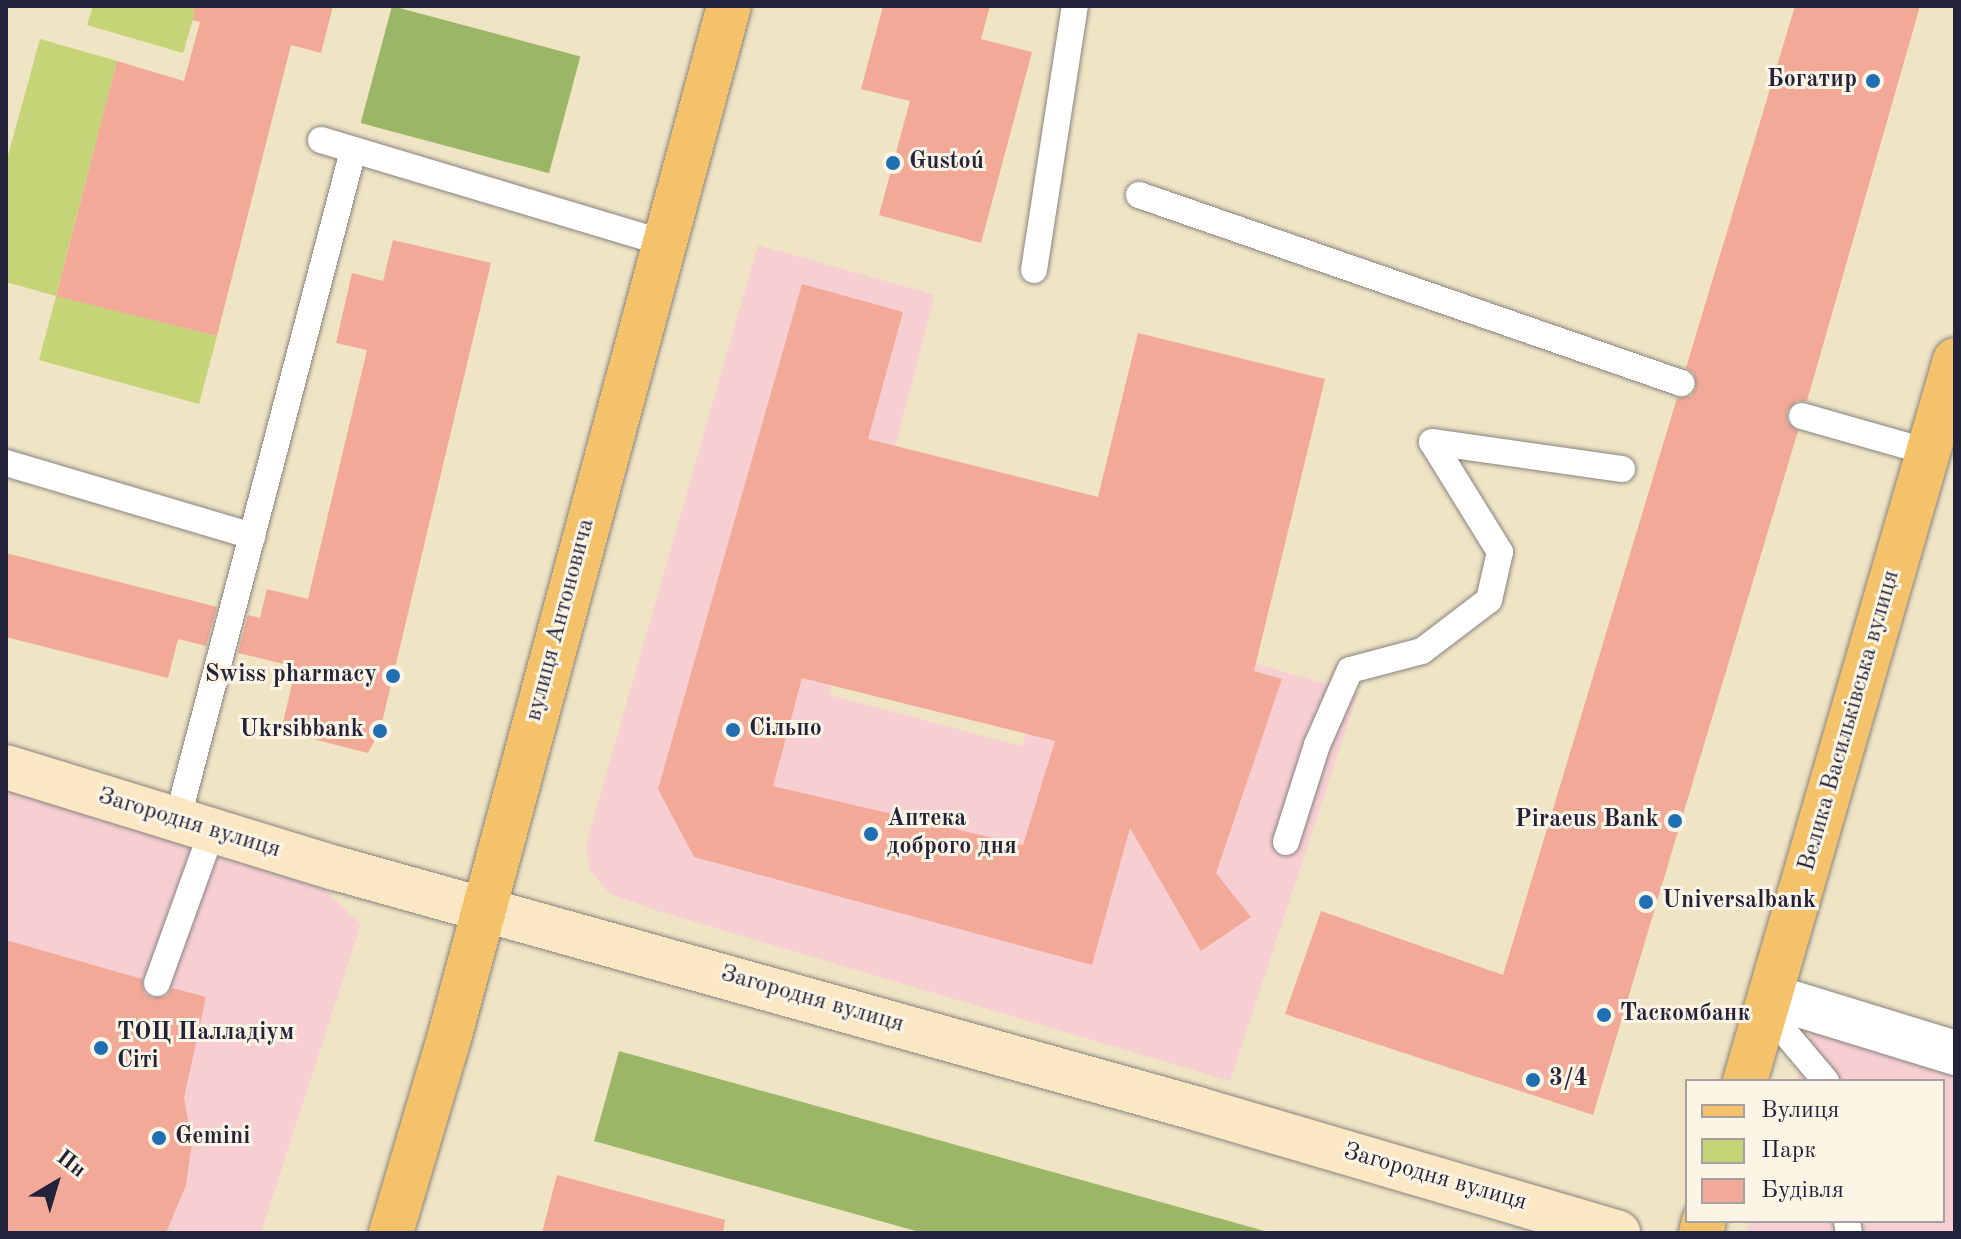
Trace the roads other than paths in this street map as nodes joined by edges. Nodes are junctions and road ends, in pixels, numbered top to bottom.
1 (729, 6) edge
2 (1075, 6) edge
3 (321, 140) dead end
4 (353, 151) junction
5 (1139, 195) dead end
6 (665, 243) junction
7 (1034, 270) dead end
8 (1955, 360) edge
9 (1681, 383) dead end
10 (1802, 416) dead end
11 (1928, 452) junction
12 (6, 463) edge
13 (1622, 469) dead end
14 (252, 536) junction
15 (6, 767) edge
16 (195, 826) junction
17 (1286, 842) dead end
18 (482, 908) junction
19 (157, 983) dead end
20 (1768, 1003) junction
21 (1955, 1053) edge
22 (1746, 1079) edge
23 (1825, 1079) edge
24 (391, 1233) edge
25 (1618, 1233) edge

1 - 6 main road, вулиця Антоновича
2 - 7 lane
3 - 4 lane
4 - 6 lane
4 - 14 lane
5 - 9 lane
6 - 18 main road, вулиця Антоновича
8 - 11 main road, Велика Васильківська вулиця
10 - 11 lane
11 - 20 main road, Велика Васильківська вулиця
12 - 14 lane
13 - 17 lane
14 - 16 lane
15 - 16 main road, Загородня вулиця
16 - 18 main road, Загородня вулиця
16 - 19 lane
18 - 24 main road, вулиця Антоновича
18 - 25 main road, Загородня вулиця
20 - 21 street
20 - 22 main road, Велика Васильківська вулиця
20 - 23 lane

